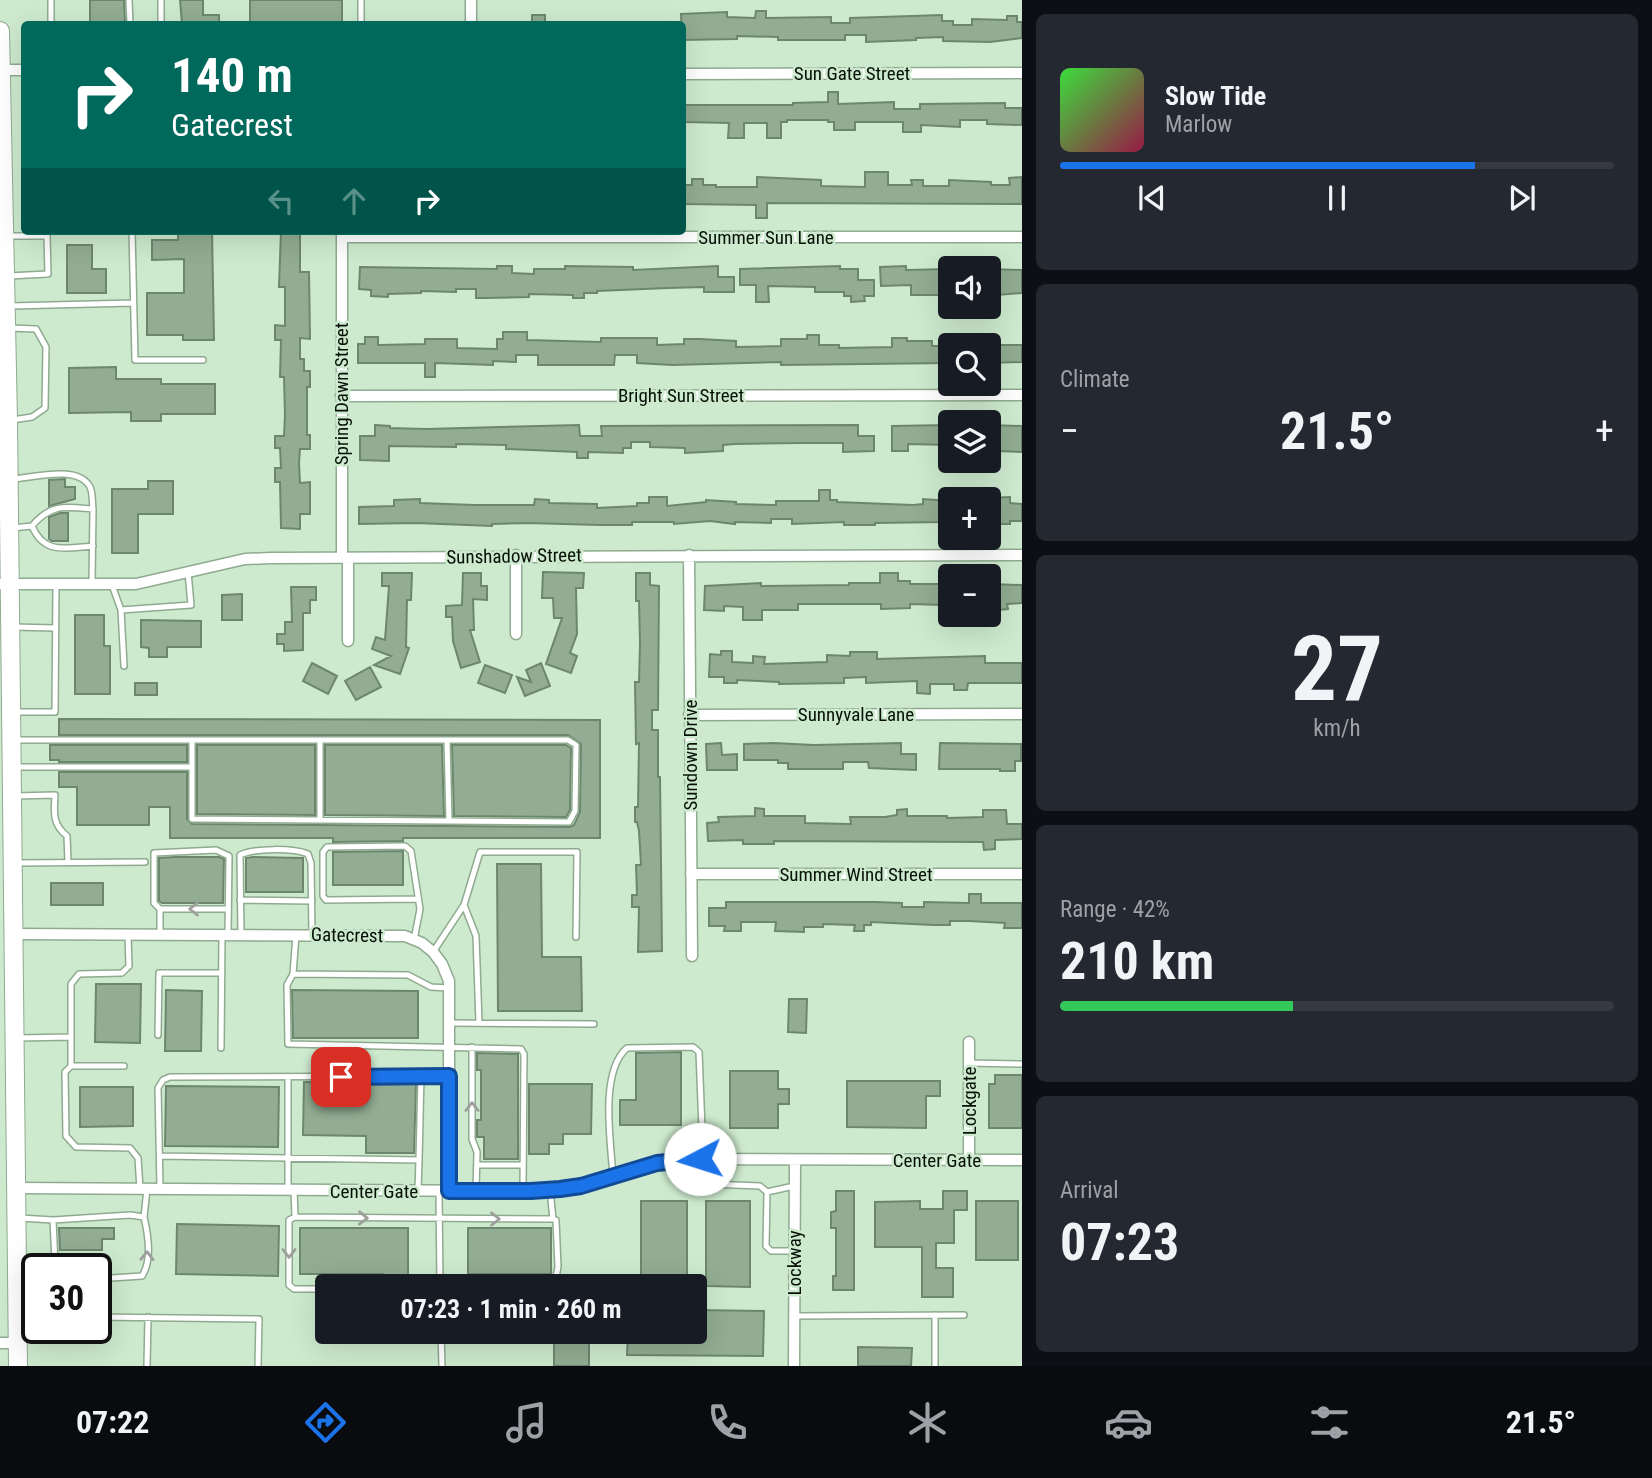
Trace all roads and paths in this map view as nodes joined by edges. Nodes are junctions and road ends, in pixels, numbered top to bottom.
1 (51, 0) edge
2 (129, 0) edge
3 (161, 0) edge
4 (361, 0) edge
5 (471, 0) edge
6 (51, 21) edge
7 (130, 21) edge
8 (161, 21) edge
9 (361, 21) edge
10 (471, 21) edge
11 (0, 31) edge
12 (1, 71) edge
13 (21, 71) edge
14 (1022, 73) edge
15 (686, 74) edge
16 (1, 166) edge
17 (2, 192) edge
18 (132, 235) edge
19 (342, 235) edge
20 (569, 235) edge
21 (4, 236) junction
22 (1022, 237) edge
23 (2, 256) edge
24 (5, 276) junction
25 (133, 303) junction
26 (6, 306) junction
27 (6, 328) junction
28 (202, 360) dead end
29 (1022, 395) edge
30 (341, 396) junction
31 (5, 412) edge
32 (9, 480) junction
33 (93, 509) junction
34 (33, 526) junction
35 (9, 528) junction
36 (93, 546) junction
37 (516, 555) junction
38 (689, 555) junction
39 (1022, 555) edge
40 (345, 558) junction
41 (188, 572) junction
42 (5, 584) edge
43 (92, 584) junction
44 (56, 585) junction
45 (113, 585) junction
46 (121, 610) junction
47 (10, 627) junction
48 (55, 628) junction
49 (516, 634) dead end
50 (348, 641) dead end
51 (124, 666) dead end
52 (11, 712) junction
53 (1022, 714) edge
54 (689, 715) junction
55 (12, 740) junction
56 (192, 740) junction
57 (320, 740) junction
58 (447, 740) junction
59 (12, 767) junction
60 (192, 767) junction
61 (12, 797) junction
62 (320, 820) junction
63 (449, 821) junction
64 (68, 862) junction
65 (145, 862) dead end
66 (13, 863) junction
67 (691, 874) junction
68 (1022, 874) edge
69 (418, 899) junction
70 (240, 900) junction
71 (312, 901) junction
72 (464, 905) junction
73 (160, 909) junction
74 (228, 909) junction
75 (14, 934) junction
76 (128, 934) junction
77 (160, 934) junction
78 (225, 934) junction
79 (241, 934) junction
80 (296, 935) junction
81 (312, 935) junction
82 (576, 937) dead end
83 (414, 940) junction
84 (433, 952) junction
85 (692, 956) dead end
86 (222, 973) junction
87 (293, 974) junction
88 (449, 988) junction
89 (450, 1023) junction
90 (479, 1023) junction
91 (594, 1024) dead end
92 (158, 1035) dead end
93 (71, 1037) junction
94 (15, 1038) junction
95 (969, 1042) dead end
96 (450, 1047) junction
97 (472, 1047) junction
98 (221, 1048) dead end
99 (969, 1063) junction
100 (1022, 1064) edge
101 (71, 1066) junction
102 (124, 1066) dead end
103 (421, 1076) junction
104 (449, 1076) junction
105 (288, 1077) junction
106 (160, 1156) junction
107 (288, 1157) junction
108 (705, 1159) junction
109 (419, 1160) junction
110 (794, 1160) junction
111 (969, 1160) junction
112 (1022, 1160) edge
113 (477, 1165) junction
114 (523, 1165) junction
115 (613, 1177) junction
116 (794, 1186) junction
117 (16, 1188) junction
118 (143, 1189) junction
119 (160, 1189) junction
120 (550, 1189) junction
121 (291, 1190) junction
122 (418, 1191) junction
123 (444, 1191) junction
124 (476, 1191) junction
125 (523, 1191) junction
126 (767, 1192) junction
127 (144, 1217) junction
128 (17, 1218) junction
129 (292, 1219) junction
130 (438, 1219) junction
131 (553, 1219) junction
132 (53, 1220) junction
133 (794, 1251) junction
134 (55, 1253) edge
135 (18, 1261) junction
136 (21, 1261) edge
137 (440, 1274) edge
138 (556, 1274) edge
139 (112, 1278) edge
140 (315, 1289) edge
141 (935, 1315) junction
142 (964, 1315) dead end
143 (794, 1316) junction
144 (17, 1317) junction
145 (21, 1317) edge
146 (112, 1317) edge
147 (148, 1317) junction
148 (9, 1343) edge
149 (441, 1344) edge
150 (18, 1366) edge
151 (146, 1366) edge
152 (258, 1366) edge
153 (442, 1366) edge
154 (794, 1366) edge
155 (935, 1366) edge

1 - 6 lane
2 - 7 lane
3 - 8 lane
4 - 9 lane
5 - 10 street
11 - 12 main road
12 - 13 street
12 - 16 main road
14 - 15 street, Sun Gate Street
16 - 17 main road
17 - 21 main road
18 - 25 lane
19 - 30 street, Spring Dawn Street
20 - 22 street, Summer Sun Lane
21 - 23 main road
21 - 24 lane
23 - 24 main road
24 - 26 main road
25 - 26 lane
25 - 28 lane
26 - 27 main road
27 - 31 main road
27 - 31 lane
29 - 30 street, Bright Sun Street
30 - 40 street, Spring Dawn Street
31 - 32 main road
32 - 33 lane
32 - 35 main road
33 - 34 lane
33 - 36 lane
34 - 35 lane
34 - 36 lane
35 - 42 main road
36 - 43 lane
37 - 38 street, Sunshadow Street
37 - 40 street, Sunshadow Street
37 - 49 street
38 - 39 street, Sunshadow Street
38 - 54 street, Sundown Drive
40 - 41 street, Sunshadow Street
40 - 50 street, Spring Dawn Street
41 - 45 street, Sunshadow Street
41 - 46 lane
42 - 44 street, Sunshadow Street
42 - 47 main road
43 - 44 street, Sunshadow Street
43 - 45 street, Sunshadow Street
44 - 48 lane
45 - 46 lane
46 - 51 lane
47 - 48 lane
47 - 52 main road
48 - 52 lane
52 - 55 main road
53 - 54 street, Sunnyvale Lane
54 - 67 street, Sundown Drive
55 - 56 lane
55 - 59 main road
56 - 57 lane
56 - 60 lane
57 - 58 lane
57 - 62 lane
58 - 63 lane
58 - 63 lane
59 - 60 lane
59 - 61 main road
60 - 62 lane
61 - 64 lane
61 - 66 main road
62 - 63 lane
64 - 65 lane
64 - 66 lane
66 - 75 main road
67 - 68 street, Summer Wind Street
67 - 85 street, Sundown Drive
69 - 69 lane
69 - 83 lane
70 - 71 lane
70 - 71 lane
70 - 79 lane
71 - 81 lane
72 - 82 lane
72 - 84 lane
72 - 90 lane
74 -> 73 lane
73 - 74 lane
73 - 77 lane
74 - 78 lane
75 - 76 street, Gatecrest
75 - 94 main road
76 - 77 street, Gatecrest
76 - 93 lane
77 - 78 street, Gatecrest
78 - 79 street, Gatecrest
78 - 86 lane
79 - 80 street, Gatecrest
80 - 81 street, Gatecrest
80 - 87 lane
81 - 83 street, Gatecrest
83 - 84 street, Gatecrest
84 - 88 street
86 - 92 lane
86 - 98 lane
87 - 88 lane
87 - 96 lane
88 - 89 street
89 - 90 lane
89 - 96 street
90 - 91 lane
93 - 94 lane
93 - 101 lane
94 - 117 main road
95 - 99 street, Lockgate
96 - 97 lane
96 - 104 street
113 -> 97 lane
97 - 114 lane
99 - 100 lane
99 - 111 street, Lockgate
101 - 102 lane
101 - 118 lane
103 - 104 lane
103 - 105 lane
103 - 109 lane
104 - 123 street
105 - 106 lane
105 - 107 lane
106 - 107 lane
106 - 119 lane
107 - 109 lane
107 - 121 lane
108 - 110 street, Center Gate
108 - 115 street, Center Gate
108 - 115 lane
108 - 126 lane
109 - 122 lane
110 - 111 street, Center Gate
110 - 116 street, Lockway
111 - 112 street, Center Gate
113 - 114 lane
113 - 124 lane
114 - 125 lane
115 - 120 street, Center Gate
116 - 126 lane
116 - 133 street, Lockway
117 - 118 street, Center Gate
117 - 128 main road
118 - 119 street, Center Gate
118 - 127 lane
119 - 121 street, Center Gate
120 - 125 street, Center Gate
120 - 131 lane
121 - 122 street, Center Gate
121 - 129 lane
122 - 123 street, Center Gate
123 - 124 street, Center Gate
123 - 130 lane
124 - 125 street, Center Gate
126 - 133 lane
127 - 132 lane
139 -> 127 lane
128 - 132 lane
128 - 135 main road
129 -> 130 lane
129 -> 140 lane
130 -> 131 lane
130 - 137 lane
131 - 138 lane
132 - 134 lane
133 - 143 street, Lockway
135 - 136 lane
135 - 144 main road
141 - 142 lane
141 - 143 lane
141 - 155 lane
143 - 154 street, Lockway
144 - 145 lane
144 - 148 main road
146 - 147 lane
147 - 151 lane
147 - 152 lane
148 - 150 main road
149 - 153 lane

